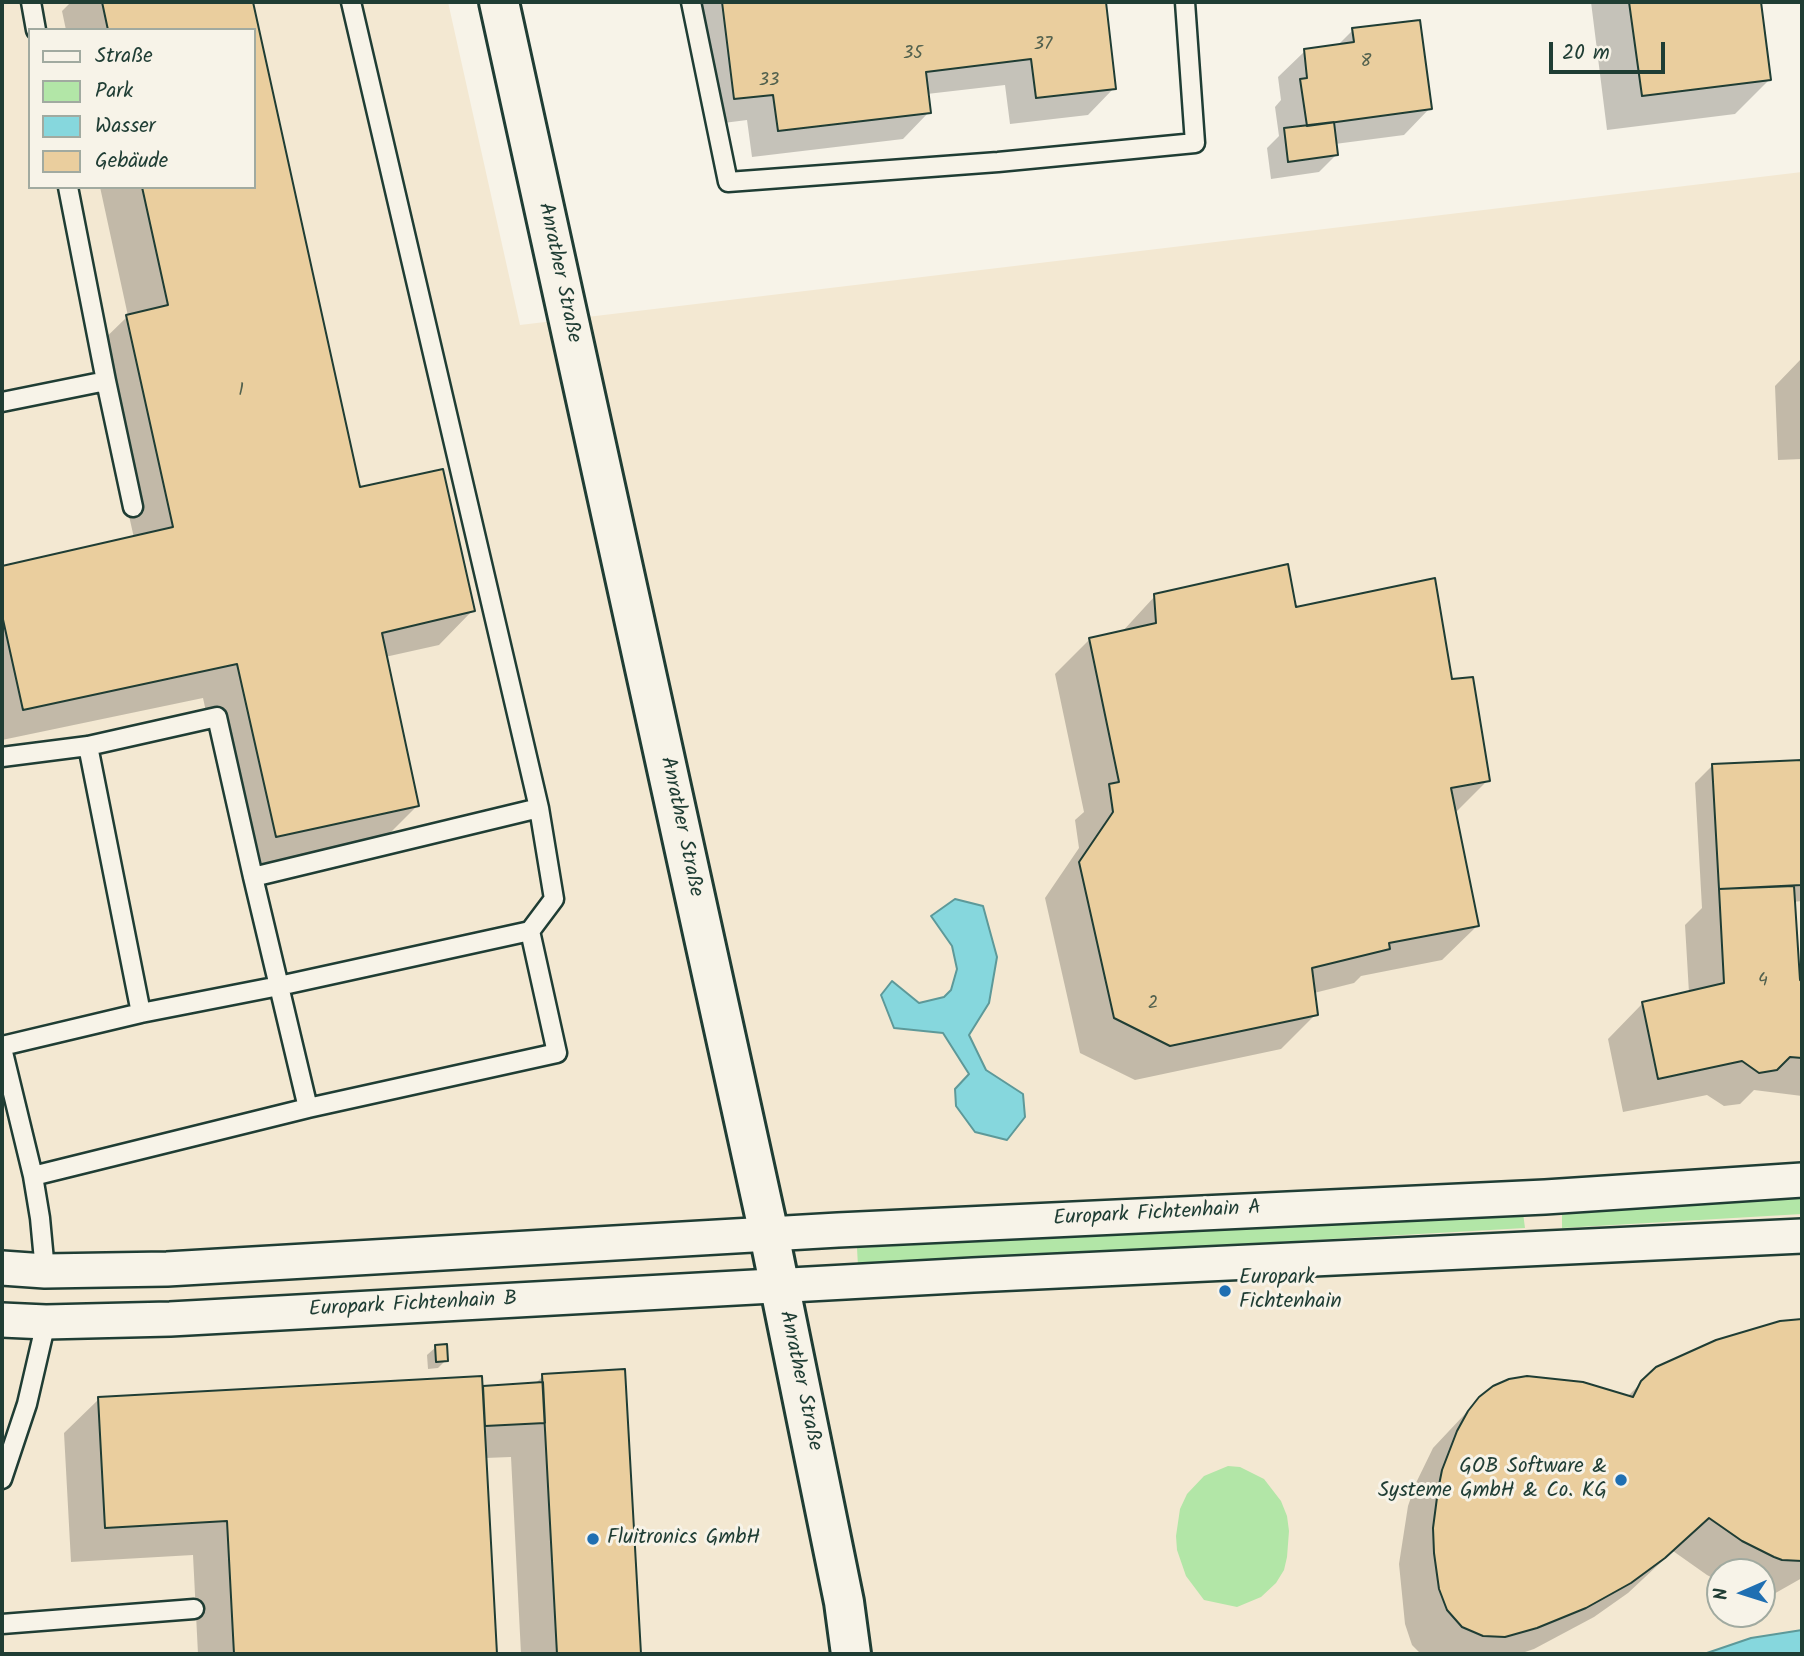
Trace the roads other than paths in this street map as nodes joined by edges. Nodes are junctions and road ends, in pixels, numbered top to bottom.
1 (31, 2) edge
2 (351, 2) edge
3 (499, 2) edge
4 (691, 2) edge
5 (1185, 2) edge
6 (36, 28) edge
7 (68, 189) edge
8 (106, 381) junction
9 (2, 402) edge
10 (133, 507) dead end
11 (88, 746) junction
12 (2, 757) edge
13 (539, 808) junction
14 (253, 877) junction
15 (530, 931) junction
16 (279, 986) junction
17 (141, 1013) junction
18 (2, 1047) edge
19 (308, 1108) junction
20 (33, 1176) junction
21 (1802, 1180) edge
22 (1545, 1197) junction
23 (769, 1234) junction
24 (1802, 1236) edge
25 (1547, 1250) junction
26 (2, 1268) edge
27 (45, 1271) junction
28 (779, 1286) junction
29 (2, 1320) edge
30 (46, 1322) junction
31 (2, 1479) edge
32 (194, 1609) dead end
33 (2, 1624) edge
34 (851, 1654) edge

1 - 6 lane
2 - 13 lane
3 - 23 main road, Anrather Straße
4 - 5 lane
7 - 8 lane
8 - 9 lane
8 - 10 lane
11 - 12 lane
11 - 14 lane
11 - 17 lane
13 - 14 lane
13 - 15 lane
14 - 16 lane
15 - 16 lane
15 - 19 lane
16 - 17 lane
16 - 19 lane
17 - 18 lane
18 - 20 lane
19 - 20 lane
20 - 27 lane
21 - 22 street, Europark Fichtenhain A
22 - 23 street, Europark Fichtenhain A
22 - 25 street
23 - 27 street
23 - 28 main road, Anrather Straße
24 - 25 street
25 - 28 street
26 - 27 street
27 - 30 street
28 - 30 street, Europark Fichtenhain B
28 - 34 main road, Anrather Straße
29 - 30 street, Europark Fichtenhain B
30 - 31 lane
32 - 33 lane

